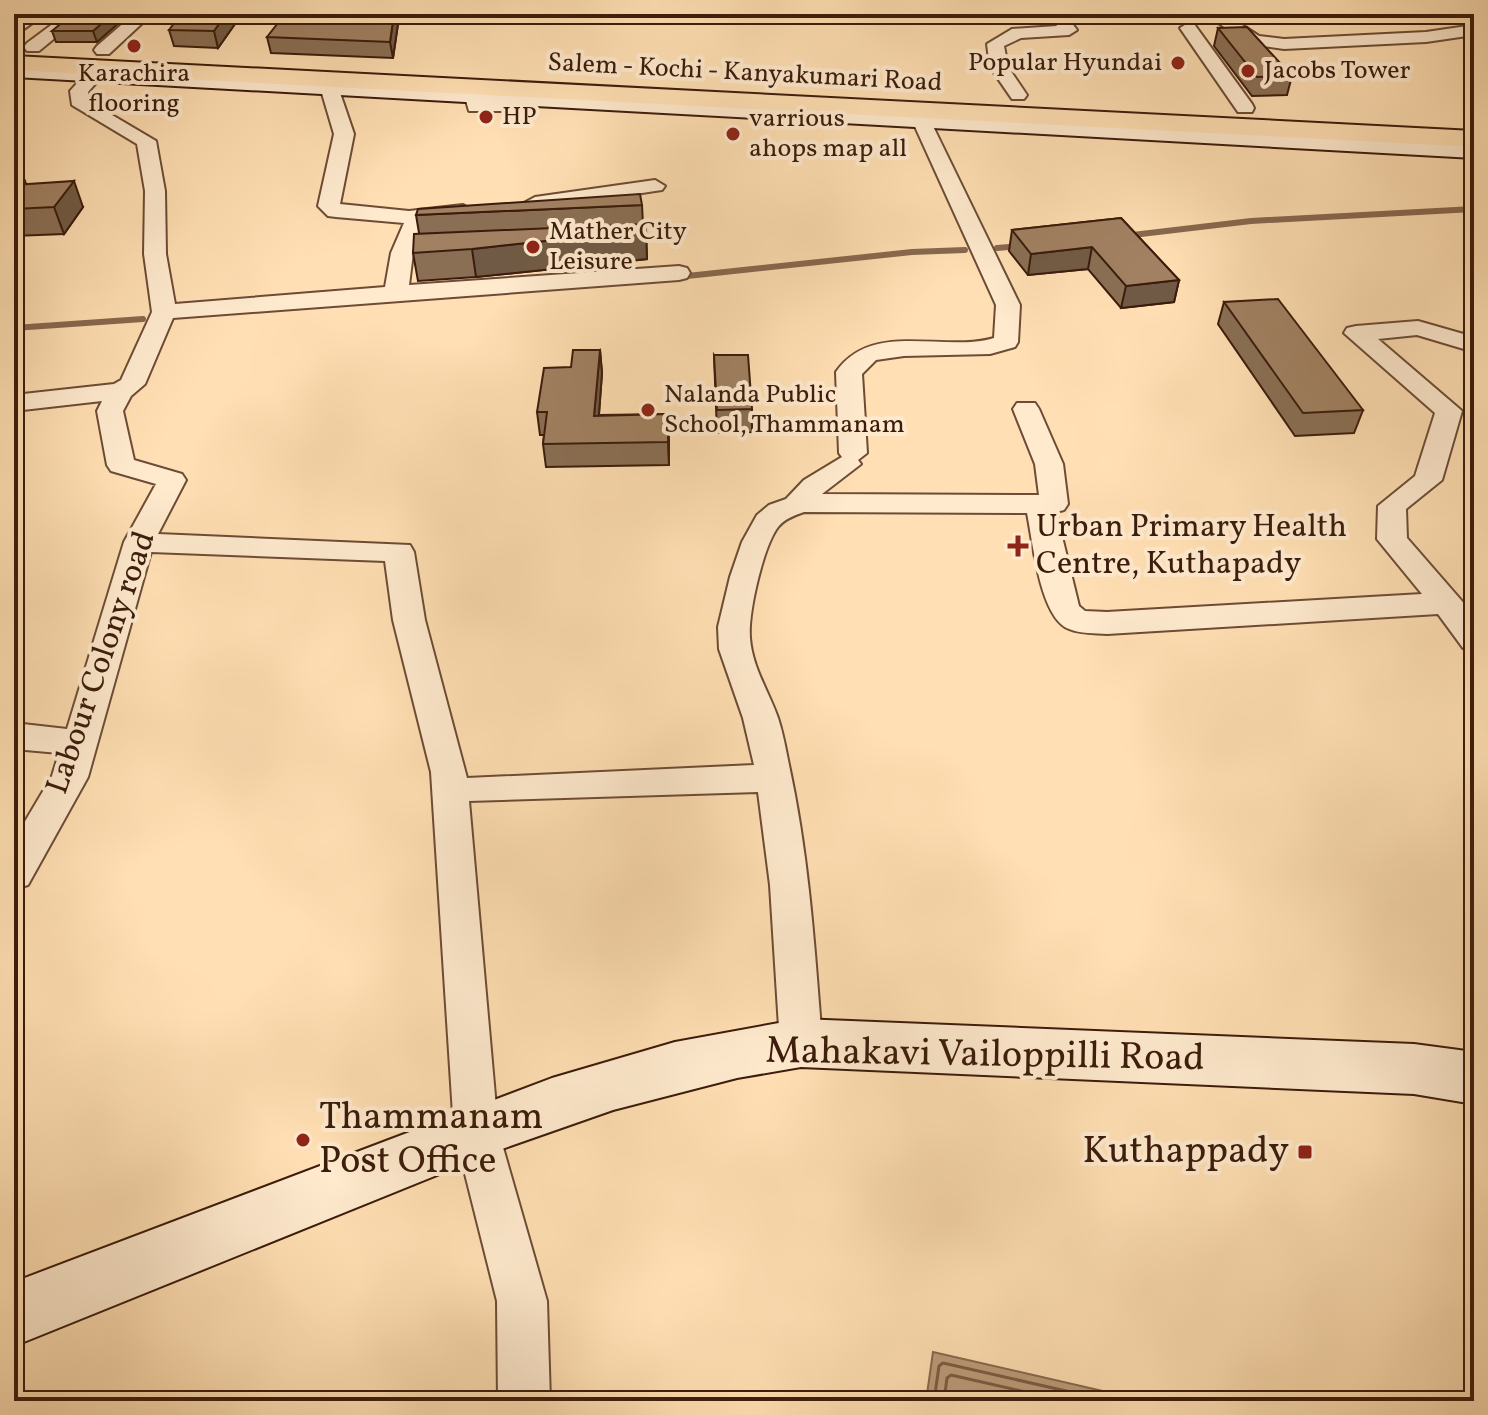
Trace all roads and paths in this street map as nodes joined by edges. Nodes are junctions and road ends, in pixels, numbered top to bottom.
1 (37, 14) edge
2 (76, 14) edge
3 (144, 14) edge
4 (1057, 14) edge
5 (1214, 14) edge
6 (1188, 28) dead end
7 (1474, 30) edge
8 (14, 31) edge
9 (20, 48) edge
10 (103, 50) junction
11 (14, 63) edge
12 (230, 68) junction
13 (14, 70) edge
14 (94, 75) junction
15 (690, 83) junction
16 (330, 90) junction
17 (1018, 95) junction
18 (497, 96) junction
19 (1245, 108) junction
20 (921, 120) junction
21 (1473, 134) edge
22 (655, 186) dead end
23 (508, 206) edge
24 (478, 209) edge
25 (418, 215) junction
26 (433, 252) edge
27 (402, 253) junction
28 (679, 273) dead end
29 (396, 293) junction
30 (164, 312) junction
31 (1474, 345) edge
32 (120, 391) junction
33 (14, 403) edge
34 (1026, 409) dead end
35 (796, 505) junction
36 (1040, 506) junction
37 (139, 542) junction
38 (1447, 603) junction
39 (1474, 640) edge
40 (14, 736) edge
41 (80, 743) junction
42 (772, 778) junction
43 (475, 789) dead end
44 (14, 874) edge
45 (801, 1043) junction
46 (1474, 1078) edge
47 (476, 1130) junction
48 (14, 1314) edge
49 (524, 1401) edge

1 - 8 street
2 - 9 street
3 - 10 street
4 - 17 street
5 - 7 street
6 - 19 street
9 - 10 street
9 - 12 highway, Salem - Kochi - Kanyakumari Road
10 - 15 street
11 - 12 highway, Salem - Kochi - Kanyakumari Road
12 - 15 highway, Salem - Kochi - Kanyakumari Road
12 - 18 highway, Salem - Kochi - Kanyakumari Road
13 - 14 street
14 - 16 street
14 - 30 street
15 - 17 street
15 - 21 highway, Salem - Kochi - Kanyakumari Road
16 - 18 street
16 - 25 street
17 - 19 street
18 - 20 street
18 - 21 highway, Salem - Kochi - Kanyakumari Road
19 - 21 street
20 - 21 street
20 - 35 street
22 - 23 street
24 - 25 street
25 - 27 street
26 - 27 street
27 - 29 street
28 - 29 street
29 - 30 street
30 - 32 street
31 - 38 street
32 - 33 street
32 - 37 street, Labour Colony road
34 - 36 street
35 - 36 street
35 - 42 street
36 - 38 street
37 - 41 street, Labour Colony road
37 - 47 street
38 - 39 street
40 - 41 street
41 - 44 street, Labour Colony road
42 - 43 street
42 - 45 street
45 - 46 street, Mahakavi Vailoppilli Road
45 - 47 street, Mahakavi Vailoppilli Road
47 - 48 street, Mahakavi Vailoppilli Road
47 - 49 street

